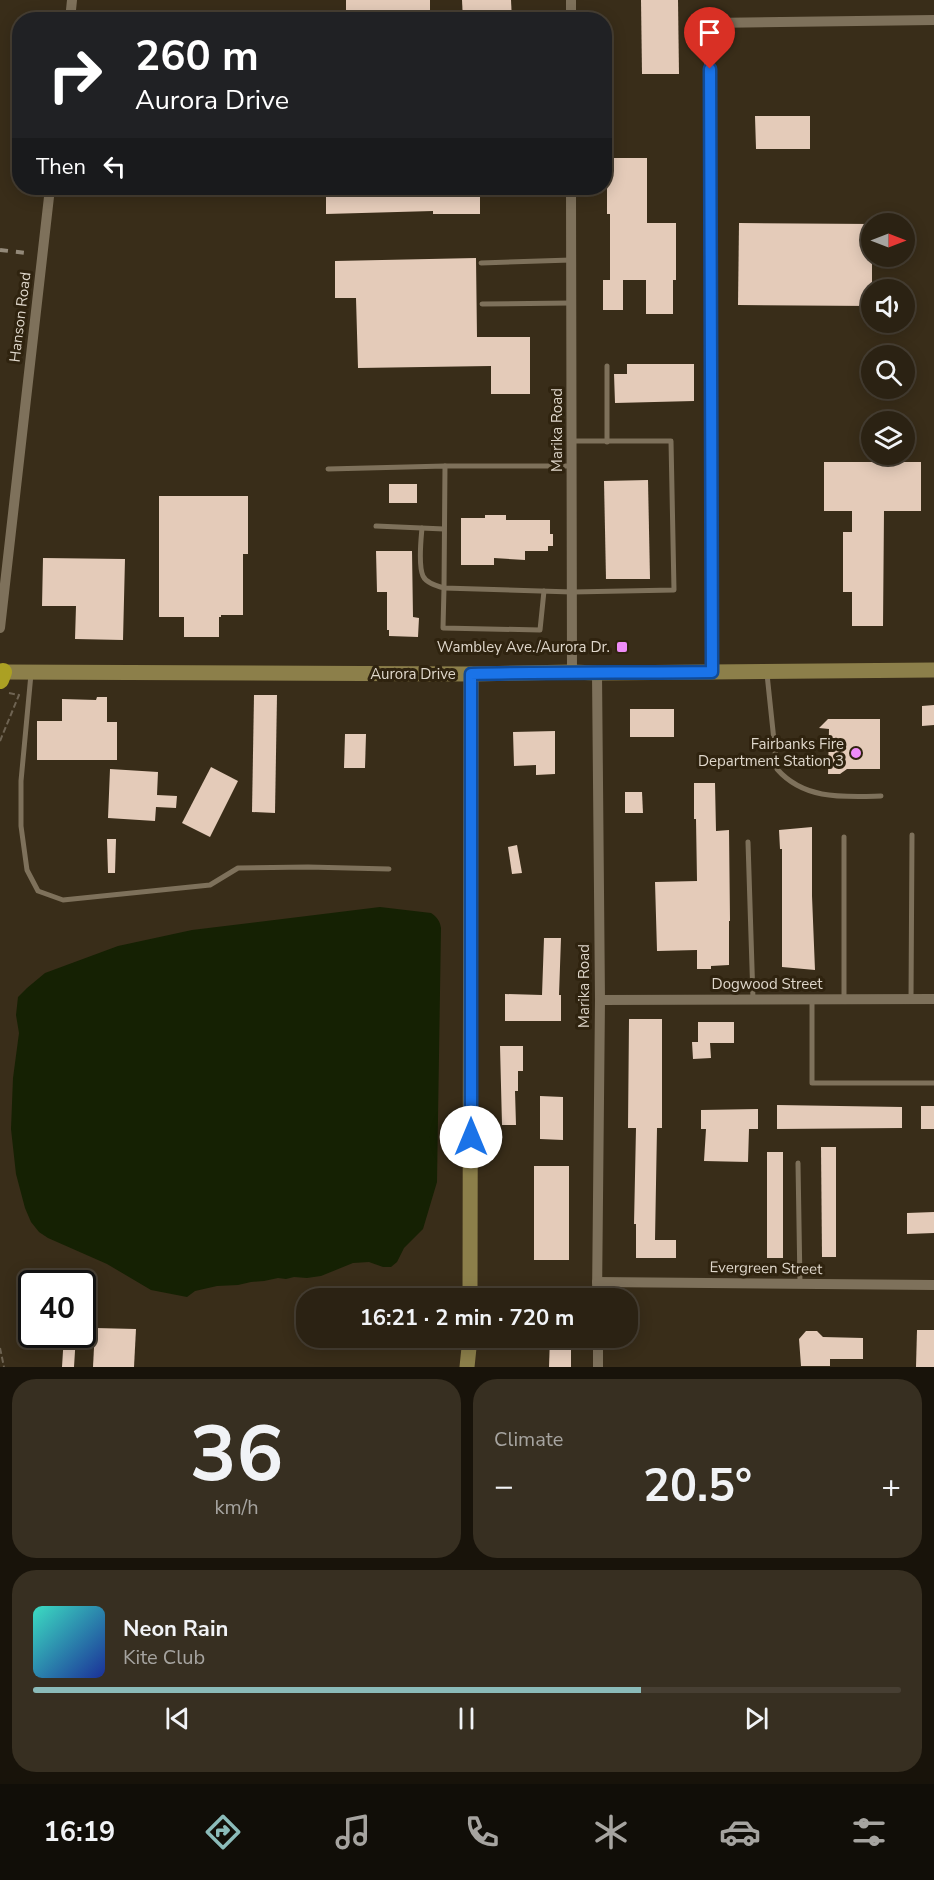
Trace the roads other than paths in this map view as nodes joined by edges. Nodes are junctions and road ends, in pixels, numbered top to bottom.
1 (934, 20) edge
2 (49, 195) edge
3 (571, 195) edge
4 (571, 260) junction
5 (481, 262) dead end
6 (571, 303) junction
7 (482, 304) dead end
8 (607, 366) dead end
9 (572, 441) junction
10 (607, 442) junction
11 (445, 466) junction
12 (572, 466) junction
13 (328, 469) dead end
14 (376, 526) dead end
15 (422, 528) junction
16 (444, 529) junction
17 (444, 588) junction
18 (544, 591) junction
19 (572, 592) junction
20 (0, 628) edge
21 (934, 670) edge
22 (1, 672) edge
23 (32, 672) junction
24 (572, 672) junction
25 (712, 672) junction
26 (767, 672) junction
27 (597, 673) junction
28 (471, 674) junction
29 (881, 796) dead end
30 (912, 835) dead end
31 (844, 837) dead end
32 (748, 842) dead end
33 (389, 869) dead end
34 (753, 999) junction
35 (812, 999) junction
36 (844, 999) junction
37 (911, 999) junction
38 (934, 999) edge
39 (600, 1000) junction
40 (934, 1083) edge
41 (798, 1163) dead end
42 (597, 1282) junction
43 (800, 1284) junction
44 (934, 1285) edge
45 (470, 1288) edge
46 (597, 1288) edge
47 (469, 1348) edge
48 (598, 1348) edge
49 (467, 1367) edge
50 (598, 1367) edge

1 - 25 street
2 - 20 street, Hanson Road
3 - 4 street, Marika Road
4 - 5 lane
4 - 6 street, Marika Road
6 - 7 lane
6 - 9 street, Marika Road
8 - 10 lane
9 - 10 lane
9 - 12 street, Marika Road
10 - 19 lane
11 - 12 lane
11 - 13 lane
11 - 16 lane
12 - 19 street, Marika Road
14 - 15 lane
15 - 16 lane
15 - 17 lane
16 - 17 lane
17 - 18 lane
17 - 18 lane
18 - 19 lane
19 - 24 street, Marika Road
21 - 26 street, Aurora Drive
22 - 23 street, Aurora Drive
23 - 28 street, Aurora Drive
23 - 33 lane
24 - 27 street, Aurora Drive
24 - 28 street, Aurora Drive
25 - 26 street, Aurora Drive
25 - 27 street, Aurora Drive
26 - 29 lane
27 - 39 street, Marika Road
28 - 45 street
30 - 37 lane
31 - 36 lane
32 - 34 lane
34 - 35 street, Dogwood Street
34 - 39 street, Dogwood Street
35 - 36 street, Dogwood Street
35 - 40 lane
36 - 37 street, Dogwood Street
37 - 38 street, Dogwood Street
39 - 42 street, Marika Road
41 - 43 lane
42 - 43 street, Evergreen Street
42 - 46 street, Marika Road
43 - 44 street, Evergreen Street
47 - 49 street
48 - 50 street

